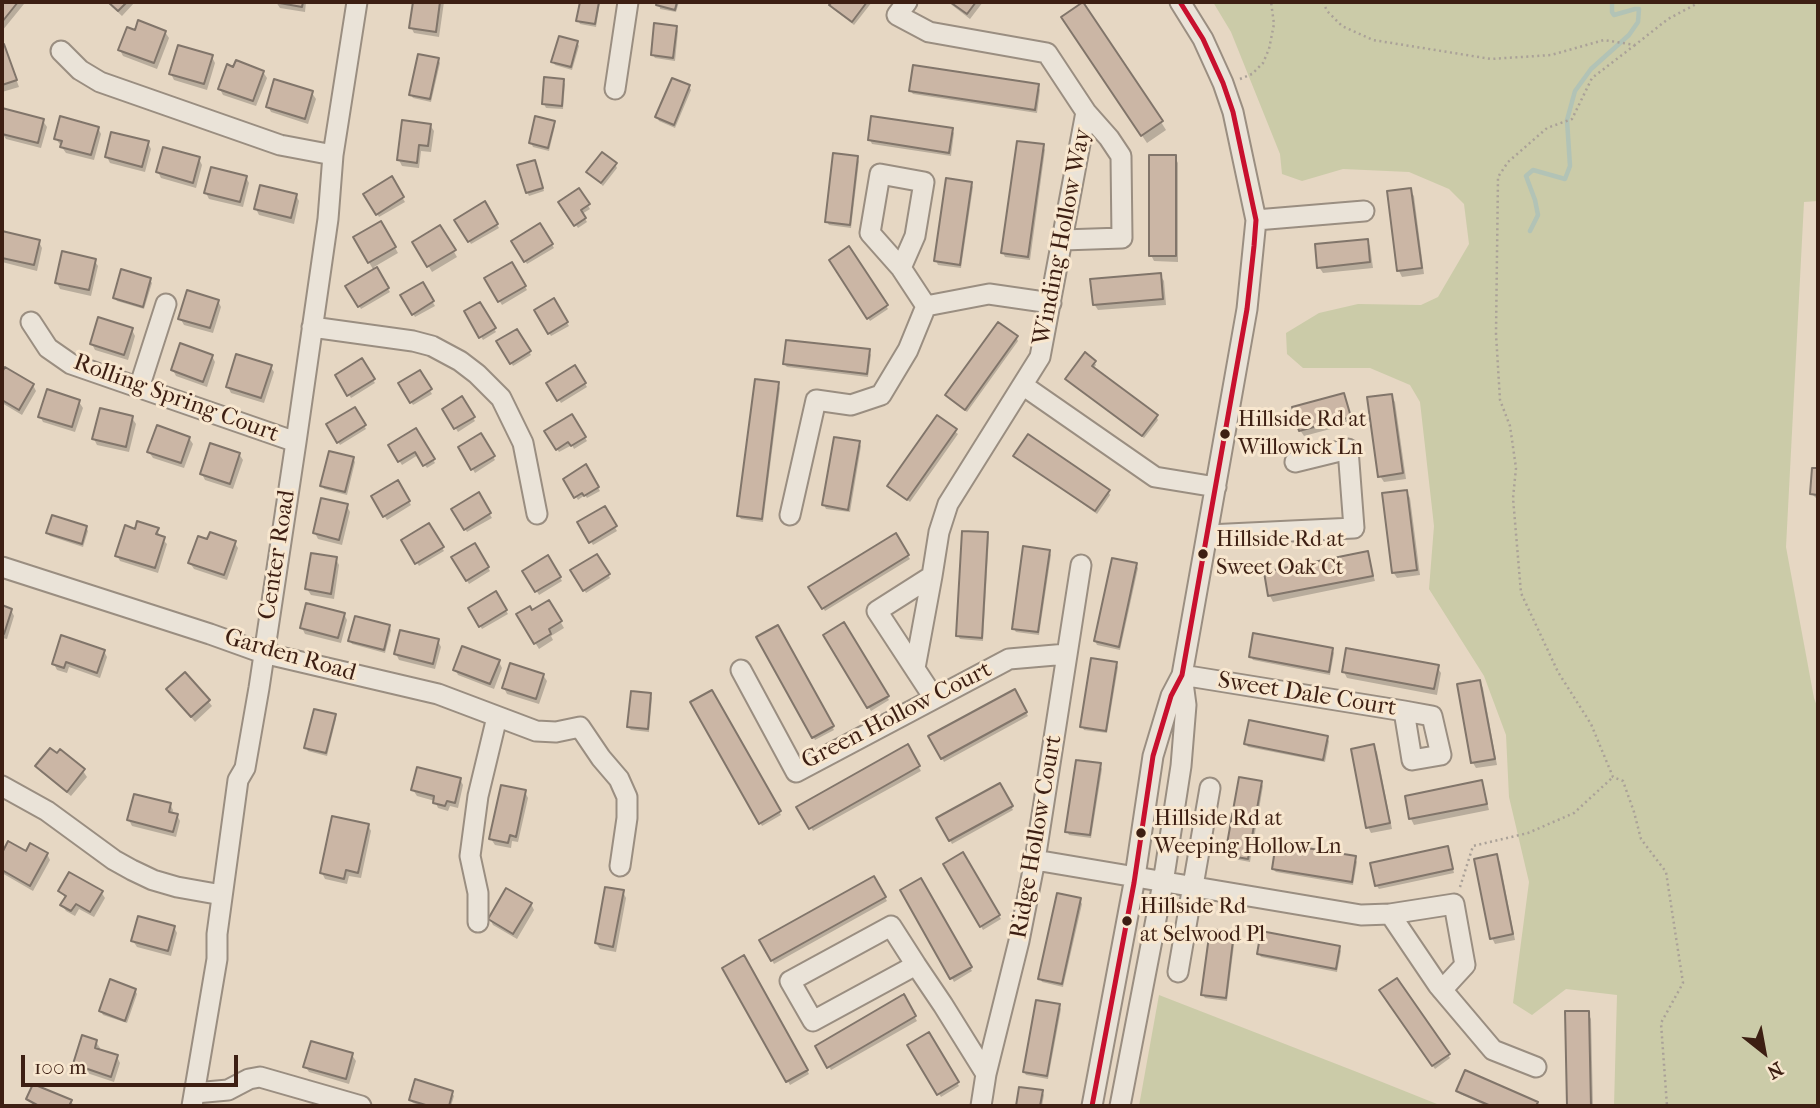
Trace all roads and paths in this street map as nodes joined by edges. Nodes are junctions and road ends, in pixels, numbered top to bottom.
1 (357, 2) edge
2 (628, 2) edge
3 (906, 2) edge
4 (1180, 2) edge
5 (1271, 2) edge
6 (1323, 2) edge
7 (1700, 2) edge
8 (1635, 45) junction
9 (61, 51) dead end
10 (1223, 83) junction
11 (615, 89) dead end
12 (1086, 113) junction
13 (333, 155) junction
14 (1364, 211) dead end
15 (1256, 220) junction
16 (1063, 240) junction
17 (901, 268) junction
18 (1051, 303) junction
19 (166, 304) dead end
20 (926, 306) junction
21 (31, 322) dead end
22 (312, 327) junction
23 (1024, 386) junction
24 (139, 388) junction
25 (296, 442) junction
26 (1295, 462) dead end
27 (1216, 487) junction
28 (537, 514) dead end
29 (790, 515) dead end
30 (1208, 535) junction
31 (1081, 565) dead end
32 (2, 567) edge
33 (932, 576) junction
34 (263, 653) junction
35 (1067, 654) junction
36 (915, 668) junction
37 (741, 670) dead end
38 (1182, 675) junction
39 (934, 698) junction
40 (1404, 711) junction
41 (497, 717) junction
42 (1613, 777) junction
43 (2, 786) edge
44 (1210, 788) dead end
45 (1035, 860) junction
46 (620, 866) dead end
47 (1135, 878) junction
48 (1163, 883) junction
49 (1193, 888) junction
50 (222, 895) junction
51 (1454, 904) junction
52 (1390, 914) junction
53 (478, 922) dead end
54 (916, 965) junction
55 (1178, 972) dead end
56 (1442, 990) junction
57 (1536, 1067) dead end
58 (986, 1074) junction
59 (193, 1100) edge
60 (361, 1106) edge
61 (981, 1106) edge
62 (1092, 1106) edge
63 (1121, 1106) edge
64 (1667, 1106) edge

1 - 13 street, Center Road
2 - 11 street
3 - 12 street, Winding Hollow Way
4 - 10 street
5 - 10 path
6 - 8 path
7 - 8 path
8 - 42 path
9 - 13 street
10 - 15 street
12 - 16 street, Winding Hollow Way
12 - 16 street
13 - 22 street, Center Road
14 - 15 street
15 - 27 street
16 - 18 street, Winding Hollow Way
17 - 17 street
17 - 20 street
18 - 20 street
18 - 23 street, Winding Hollow Way
19 - 24 street
20 - 29 street
21 - 24 street, Rolling Spring Court
22 - 25 street, Center Road
22 - 28 street
23 - 27 street
23 - 33 street, Winding Hollow Way
24 - 25 street, Rolling Spring Court
25 - 34 street, Center Road
26 - 30 street
27 - 30 street
30 - 38 street
31 - 35 street, Ridge Hollow Court
32 - 34 street, Garden Road
33 - 36 street, Winding Hollow Way
33 - 36 street
34 - 41 street, Garden Road
34 - 50 street, Center Road
35 - 39 street, Green Hollow Court
35 - 45 street, Ridge Hollow Court
36 - 39 street
37 - 39 street, Green Hollow Court
38 - 40 street, Sweet Dale Court
38 - 47 street
38 - 48 street
40 - 40 street, Sweet Dale Court
41 - 46 street, Garden Road
41 - 53 street
42 - 51 path
42 - 64 path
43 - 50 street
44 - 49 street
45 - 47 street
45 - 58 street, Ridge Hollow Court
47 - 48 street
47 - 62 street
48 - 49 street
48 - 63 street
49 - 52 street
49 - 55 street
50 - 59 street, Center Road
51 - 52 street
51 - 56 street
52 - 56 street
54 - 54 street
54 - 58 street
56 - 57 street
58 - 61 street, Ridge Hollow Court
59 - 60 street

